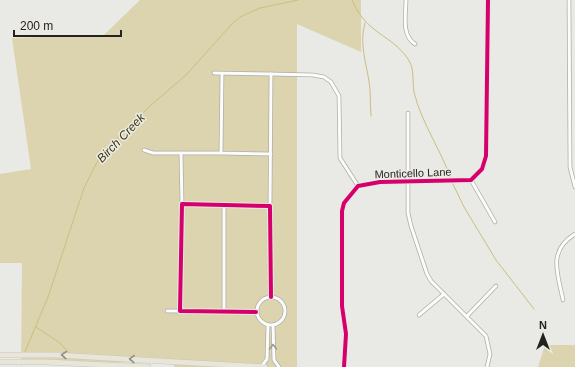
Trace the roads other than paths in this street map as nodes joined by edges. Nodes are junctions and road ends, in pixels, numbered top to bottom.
1 (406, 0) edge
2 (488, 0) edge
3 (569, 0) edge
4 (415, 44) dead end
5 (214, 74) dead end
6 (222, 74) junction
7 (271, 74) junction
8 (408, 113) dead end
9 (144, 150) dead end
10 (181, 153) junction
11 (221, 153) junction
12 (271, 154) junction
13 (471, 180) junction
14 (408, 182) junction
15 (358, 186) junction
16 (575, 187) edge
17 (182, 204) junction
18 (224, 205) junction
19 (270, 206) junction
20 (495, 222) dead end
21 (575, 234) edge
22 (496, 286) dead end
23 (444, 294) junction
24 (271, 297) junction
25 (563, 300) dead end
26 (167, 311) dead end
27 (180, 311) junction
28 (224, 312) junction
29 (256, 312) junction
30 (419, 315) dead end
31 (467, 316) junction
32 (268, 325) junction
33 (273, 326) junction
34 (0, 355) edge
35 (103, 357) junction
36 (0, 362) edge
37 (103, 366) edge
38 (148, 367) edge
39 (262, 367) edge
40 (265, 367) edge
41 (279, 367) edge
42 (344, 367) edge
43 (487, 367) edge

1 - 4 street
2 - 13 street
3 - 16 street
5 - 6 street
6 - 7 street
6 - 11 street
7 - 12 street
7 - 15 street
8 - 14 street
9 - 10 street
10 - 11 street
10 - 17 street
11 - 12 street
12 - 19 street
13 - 14 street, Monticello Lane
13 - 20 street
14 - 15 street, Monticello Lane
14 - 23 street
15 - 42 street
17 - 18 street
17 - 27 street
18 - 19 street
18 - 28 street
19 - 24 street
21 - 25 street
22 - 31 street
23 - 30 street
23 - 31 street
24 - 29 street
24 - 33 street
26 - 27 street
27 - 28 street
28 - 29 street
29 - 32 street
31 - 43 street
32 - 33 street
32 - 39 street
41 -> 33 street
35 -> 34 main road
35 - 37 street
39 -> 35 main road
36 - 37 main road
37 - 38 main road
39 - 40 main road

